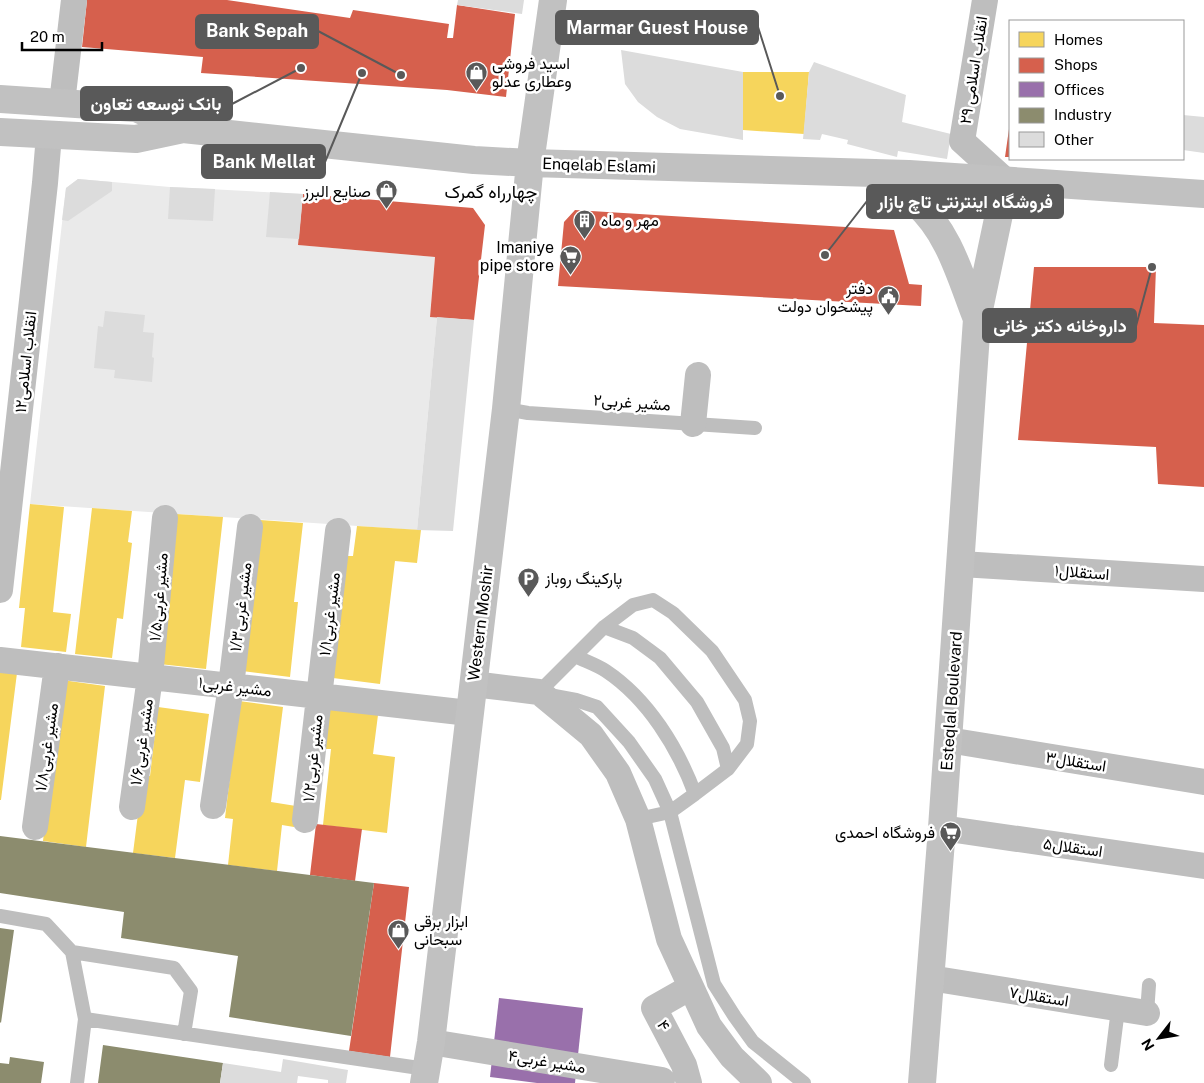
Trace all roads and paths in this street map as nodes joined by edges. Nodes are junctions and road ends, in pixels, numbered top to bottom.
1 (74, 0) edge
2 (553, 0) edge
3 (985, 0) edge
4 (0, 99) edge
5 (62, 103) junction
6 (183, 129) junction
7 (0, 132) edge
8 (48, 134) junction
9 (530, 163) junction
10 (875, 173) junction
11 (1006, 181) junction
12 (1204, 194) edge
13 (977, 319) junction
14 (698, 375) dead end
15 (506, 409) junction
16 (693, 424) junction
17 (755, 428) dead end
18 (165, 518) dead end
19 (250, 527) dead end
20 (338, 531) dead end
21 (961, 564) junction
22 (1204, 579) edge
23 (0, 590) edge
24 (604, 627) junction
25 (575, 656) junction
26 (0, 660) edge
27 (57, 666) junction
28 (150, 676) junction
29 (473, 684) junction
30 (231, 686) junction
31 (539, 692) junction
32 (319, 696) junction
33 (469, 713) junction
34 (948, 740) junction
35 (728, 769) junction
36 (1204, 782) edge
37 (696, 794) junction
38 (213, 806) dead end
39 (132, 807) dead end
40 (670, 812) junction
41 (638, 819) junction
42 (306, 820) dead end
43 (35, 827) dead end
44 (942, 828) junction
45 (1204, 866) edge
46 (0, 916) edge
47 (72, 952) junction
48 (930, 978) junction
49 (1149, 985) dead end
50 (691, 987) junction
51 (1118, 1009) junction
52 (1147, 1013) joint
53 (85, 1019) junction
54 (184, 1034) junction
55 (431, 1042) junction
56 (1111, 1065) dead end
57 (425, 1076) edge
58 (662, 1080) dead end
59 (77, 1083) edge
60 (689, 1083) edge
61 (759, 1083) edge
62 (804, 1083) edge
63 (922, 1083) edge

1 - 5 street
2 - 9 main road, Western Moshir
3 - 11 street, انقلاب اسلامی ۲۹
4 - 5 main road, Enqelab Eslami
5 - 6 main road, Enqelab Eslami
6 - 8 main road
6 - 9 main road, Enqelab Eslami
7 - 8 main road
8 - 23 street, انقلاب اسلامی۱۲
9 - 10 main road, Enqelab Eslami
9 - 15 main road, Western Moshir
10 - 11 main road, Enqelab Eslami
10 - 13 main road
11 - 12 main road, Enqelab Eslami
11 - 13 main road, Esteqlal Boulevard
13 - 21 main road, Esteqlal Boulevard
14 - 16 street
15 - 16 lane, ۲مشیر غربی
15 - 29 main road, Western Moshir
16 - 17 lane, ۲مشیر غربی
18 - 28 street, ۱/۵مشیر غربی
19 - 30 street, ۱/۳مشیر غربی
20 - 32 street, ۱/۱مشیر غربی
21 - 22 street, استقلال۱
21 - 34 main road, Esteqlal Boulevard
24 - 25 lane
24 - 35 lane
24 - 35 lane
25 - 31 lane
25 - 37 lane
26 - 27 street, مشیر غربی۱
27 - 28 street, مشیر غربی۱
27 - 43 street, ۱/۸مشیر غربی
28 - 30 street, مشیر غربی۱
28 - 39 street, ۱/۶مشیر غربی
29 - 31 street
29 - 33 main road, Western Moshir
30 - 32 street, مشیر غربی۱
30 - 38 street, ۱/۳مشیر غربی
31 - 40 lane
31 - 41 street
32 - 33 street, مشیر غربی۱
32 - 42 street, ۱/۲مشیر غربی
33 - 55 main road, Western Moshir
34 - 36 street, استقلال۳
34 - 44 main road, Esteqlal Boulevard
35 - 37 lane
37 - 40 lane
40 - 41 lane
40 - 62 lane
41 - 50 street
44 - 45 street, استقلال۵
44 - 48 main road, Esteqlal Boulevard
46 - 47 lane
47 - 53 lane
47 - 54 lane
48 - 51 street, استقلال۷
48 - 63 main road, Esteqlal Boulevard
49 - 52 lane
50 - 60 street, ۴
50 - 61 street
51 - 52 street, استقلال۷
51 - 56 lane
53 - 54 lane
53 - 59 lane
54 - 57 lane
55 - 57 main road, Western Moshir
55 - 58 street, مشیر غربی۴

